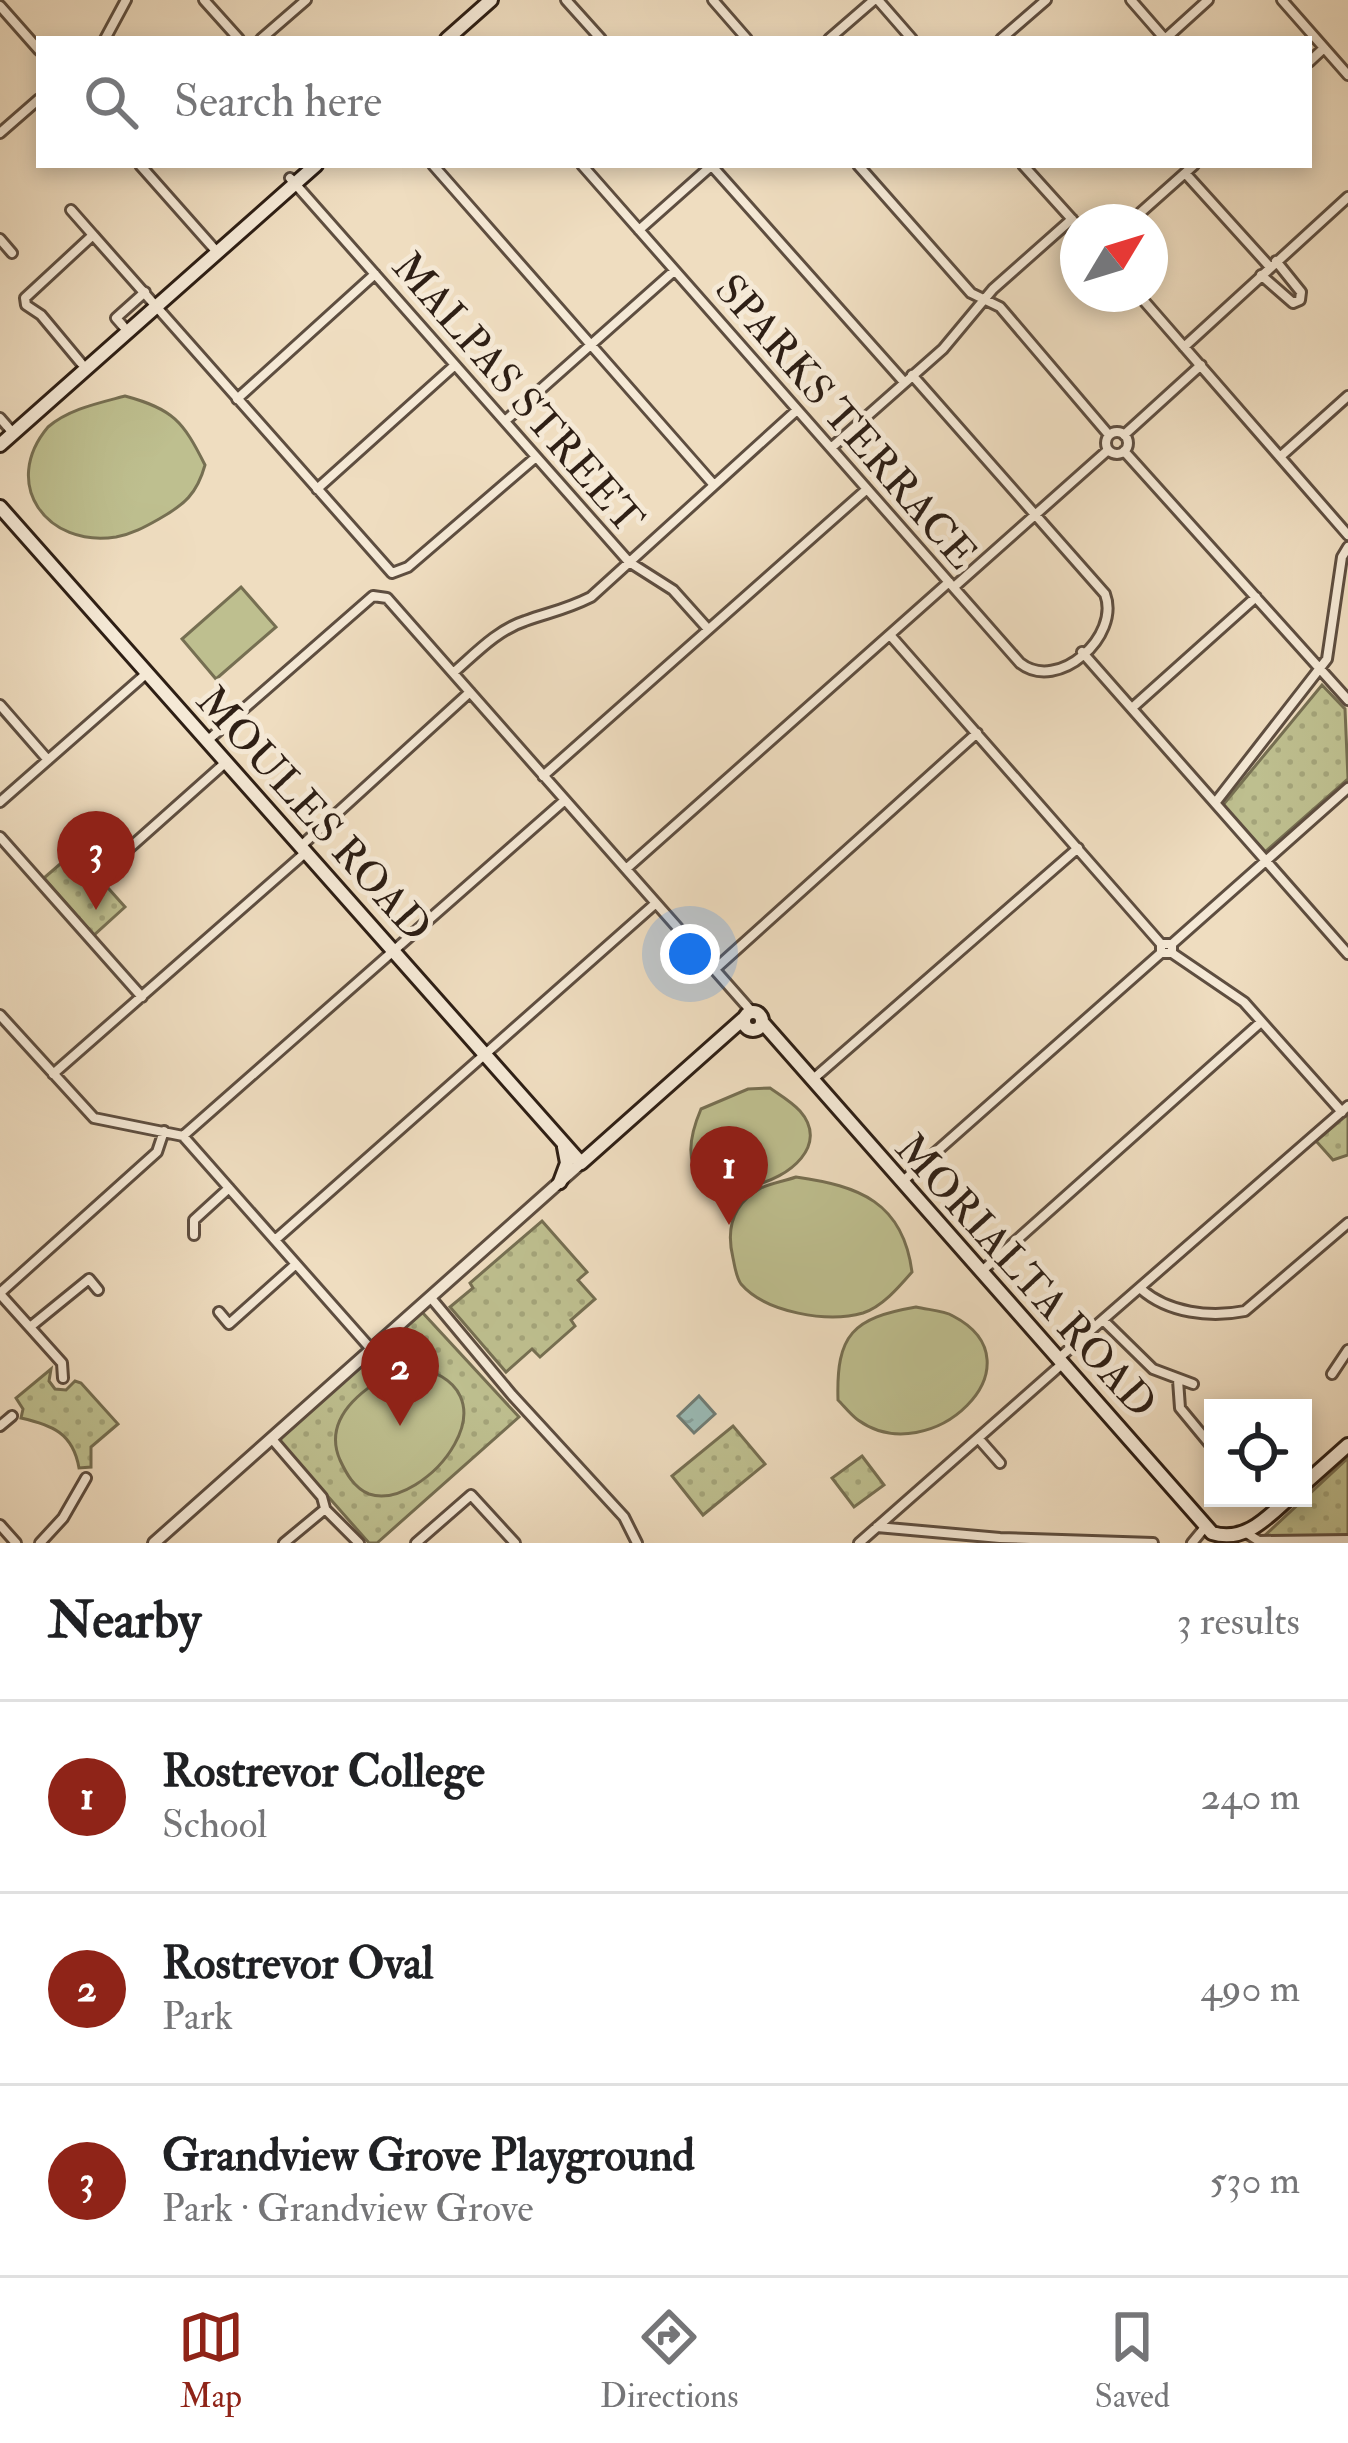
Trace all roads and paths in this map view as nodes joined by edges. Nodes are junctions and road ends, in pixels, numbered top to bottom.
1 (204, 0) edge
2 (306, 0) edge
3 (491, 0) edge
4 (503, 0) edge
5 (566, 0) edge
6 (713, 0) edge
7 (876, 0) edge
8 (1046, 0) edge
9 (1131, 0) edge
10 (1208, 0) edge
11 (1282, 0) edge
12 (123, 2) edge
13 (0, 6) edge
14 (463, 34) edge
15 (106, 36) edge
16 (235, 36) edge
17 (264, 36) edge
18 (598, 36) edge
19 (745, 36) edge
20 (833, 36) edge
21 (910, 36) edge
22 (1004, 36) edge
23 (1162, 36) edge
24 (1168, 36) edge
25 (36, 47) edge
26 (1324, 48) junction
27 (1312, 59) edge
28 (1346, 67) edge
29 (36, 102) edge
30 (0, 133) edge
31 (143, 168) edge
32 (303, 168) edge
33 (312, 168) edge
34 (436, 168) edge
35 (585, 168) edge
36 (708, 168) edge
37 (714, 168) edge
38 (861, 168) edge
39 (1026, 168) edge
40 (1191, 168) edge
41 (1185, 173) junction
42 (293, 181) junction
43 (1348, 197) edge
44 (1150, 204) edge
45 (1060, 206) edge
46 (71, 210) dead end
47 (639, 230) junction
48 (93, 235) junction
49 (1060, 236) edge
50 (0, 239) edge
51 (215, 250) junction
52 (12, 253) dead end
53 (1273, 264) junction
54 (674, 271) junction
55 (375, 274) junction
56 (1261, 275) junction
57 (151, 299) junction
58 (984, 300) junction
59 (1154, 312) edge
60 (591, 346) junction
61 (1184, 347) junction
62 (81, 363) junction
63 (455, 365) junction
64 (1201, 365) junction
65 (912, 375) junction
66 (904, 382) junction
67 (1348, 396) edge
68 (237, 399) junction
69 (797, 410) junction
70 (505, 422) junction
71 (5, 428) edge
72 (1124, 434) junction
73 (1109, 435) junction
74 (0, 445) edge
75 (831, 448) junction
76 (1108, 450) junction
77 (1124, 451) junction
78 (1281, 456) junction
79 (536, 457) junction
80 (714, 485) junction
81 (317, 489) junction
82 (867, 489) junction
83 (0, 507) edge
84 (1034, 513) junction
85 (1348, 535) edge
86 (1348, 547) edge
87 (629, 562) junction
88 (951, 585) junction
89 (1256, 596) junction
90 (708, 629) junction
91 (890, 635) junction
92 (1330, 642) junction
93 (1303, 650) junction
94 (1082, 652) junction
95 (1321, 670) junction
96 (147, 673) junction
97 (453, 673) junction
98 (470, 692) junction
99 (1348, 700) edge
100 (0, 705) edge
101 (1132, 709) junction
102 (977, 734) junction
103 (207, 741) junction
104 (49, 760) junction
105 (226, 762) junction
106 (543, 776) junction
107 (1348, 788) edge
108 (565, 800) junction
109 (0, 802) edge
110 (1215, 802) junction
111 (0, 837) edge
112 (1078, 848) junction
113 (303, 849) junction
114 (1266, 860) junction
115 (626, 869) junction
116 (98, 876) dead end
117 (656, 903) junction
118 (1166, 949) junction
119 (393, 951) junction
120 (1348, 954) edge
121 (715, 969) junction
122 (142, 997) junction
123 (0, 1015) edge
124 (1261, 1022) junction
125 (751, 1023) junction
126 (485, 1054) junction
127 (53, 1074) junction
128 (811, 1081) junction
129 (1345, 1109) edge
130 (164, 1131) junction
131 (183, 1136) junction
132 (561, 1140) junction
133 (581, 1163) junction
134 (560, 1182) junction
135 (901, 1183) junction
136 (230, 1188) junction
137 (1348, 1222) edge
138 (194, 1234) dead end
139 (275, 1240) junction
140 (296, 1264) junction
141 (981, 1272) junction
142 (98, 1289) dead end
143 (1141, 1289) junction
144 (0, 1294) edge
145 (431, 1298) junction
146 (219, 1312) dead end
147 (1104, 1321) junction
148 (30, 1328) junction
149 (1348, 1350) edge
150 (372, 1351) junction
151 (1060, 1362) junction
152 (1332, 1374) dead end
153 (63, 1378) dead end
154 (1178, 1380) junction
155 (1192, 1384) dead end
156 (12, 1415) dead end
157 (0, 1426) edge
158 (1204, 1437) edge
159 (978, 1438) junction
160 (272, 1439) junction
161 (1348, 1444) edge
162 (1000, 1463) dead end
163 (1312, 1477) edge
164 (86, 1478) dead end
165 (1278, 1507) edge
166 (325, 1509) junction
167 (0, 1525) edge
168 (1206, 1526) junction
169 (877, 1527) junction
170 (897, 1532) junction
171 (1248, 1534) junction
172 (1000, 1540) edge
173 (1228, 1540) edge
174 (1348, 1540) edge
175 (16, 1543) edge
176 (40, 1543) edge
177 (154, 1543) edge
178 (284, 1543) edge
179 (359, 1543) edge
180 (416, 1543) edge
181 (515, 1543) edge
182 (637, 1543) edge
183 (859, 1543) edge
184 (894, 1543) edge
185 (1153, 1543) edge
186 (1192, 1543) edge

1 - 16 street
2 - 17 street
3 - 14 main road
4 - 14 main road
5 - 18 street
6 - 19 street
7 - 20 street
7 - 21 street
8 - 22 street
9 - 23 street
10 - 24 street
11 - 26 street
12 - 15 street
13 - 25 street
26 - 27 street
26 - 28 street
29 - 30 street
31 - 51 street
32 - 42 main road
33 - 42 main road
34 - 60 street
35 - 47 street, SPARKS TERRACE
36 - 47 street
37 - 66 street
38 - 58 street
39 - 45 street
40 - 41 street
41 - 44 street
41 - 53 street
42 - 51 main road
42 - 55 street, MALPAS STREET
43 - 53 street
46 - 48 street
47 - 54 street, SPARKS TERRACE
48 - 57 street
48 - 62 street
49 - 58 street
50 - 52 street
51 - 57 main road
53 - 56 street
53 - 56 street
54 - 60 street
54 - 69 street, SPARKS TERRACE
55 - 63 street, MALPAS STREET
55 - 68 street
56 - 61 street
57 - 62 main road
57 - 68 street
57 - 71 main road
58 - 65 street
58 - 73 street
59 - 61 street
60 - 70 street
60 - 80 street
61 - 64 street
62 - 71 main road
63 - 70 street, MALPAS STREET
63 - 81 street
64 - 72 street
64 - 78 street
65 - 66 street
65 - 84 street
66 - 75 street
67 - 78 street
68 - 81 street
69 - 75 street, SPARKS TERRACE
69 - 80 street
70 - 79 street, MALPAS STREET
71 - 74 main road
72 - 73 street
72 - 77 street
73 - 76 street
75 - 82 street, SPARKS TERRACE
76 - 77 street
76 - 84 street
77 - 89 street
78 - 85 street
79 - 81 street
79 - 87 street, MALPAS STREET
80 - 87 street
82 - 88 street, SPARKS TERRACE
82 - 90 street
83 - 96 main road, MOULES ROAD
84 - 88 street
84 - 94 street
86 - 92 street
87 - 90 street, MALPAS STREET
87 - 97 street
88 - 91 street
88 - 94 street, SPARKS TERRACE
89 - 93 street
89 - 101 street
90 - 106 street
91 - 102 street
91 - 115 street
92 - 93 street
92 - 95 street
93 - 95 street
94 - 101 street
95 - 99 street
95 - 110 street
96 - 103 main road, MOULES ROAD
96 - 104 street
97 - 98 street, MORIALTA ROAD
97 - 103 street, MORIALTA ROAD
98 - 106 street, MORIALTA ROAD
98 - 113 street
100 - 104 street
101 - 110 street
102 - 112 street
102 - 121 street
103 - 105 main road, MOULES ROAD
104 - 109 street
105 - 113 main road, MOULES ROAD
105 - 116 street
106 - 108 street, MORIALTA ROAD
107 - 114 street
108 - 115 street, MORIALTA ROAD
108 - 119 street
110 - 114 street
111 - 122 street
112 - 118 street
112 - 128 street
113 - 119 main road, MOULES ROAD
113 - 122 street
114 - 118 street
114 - 120 street
115 - 117 street, MORIALTA ROAD
117 - 121 street, MORIALTA ROAD
117 - 126 street
118 - 124 street
118 - 135 street
119 - 126 main road, MOULES ROAD
119 - 131 street
121 - 125 street, MORIALTA ROAD
122 - 127 street
123 - 127 street
124 - 129 street
124 - 141 street
125 - 128 main road, MORIALTA ROAD
125 - 133 main road
126 - 132 main road, MOULES ROAD
126 - 139 street
127 - 130 street
128 - 135 main road, MORIALTA ROAD
129 - 143 street
130 - 131 street
130 - 144 street
131 - 136 street
132 - 133 main road, MOULES ROAD
132 - 134 main road
133 - 134 street
134 - 145 street
135 - 141 main road, MORIALTA ROAD
136 - 138 street
136 - 139 street
137 - 143 street
139 - 140 street
140 - 146 street
140 - 150 street
141 - 151 main road, MORIALTA ROAD
142 - 148 street
143 - 147 street
144 - 148 street
145 - 150 street
145 - 182 street
147 - 151 street
147 - 154 street
148 - 153 street
149 - 152 street
150 - 160 street
151 - 159 street
151 - 168 main road, MORIALTA ROAD
154 - 155 street
154 - 158 street
156 - 157 street
159 - 162 street
159 - 169 street
160 - 166 street
160 - 177 street
161 - 163 main road
164 - 176 street
165 - 171 main road
166 - 178 street
166 - 179 street
167 - 175 street
168 - 173 main road, MORIALTA ROAD
168 - 186 street
169 - 170 street
169 - 183 street
170 - 172 street
170 - 184 street
171 - 173 main road
171 - 174 street
172 - 185 street
180 - 181 street

